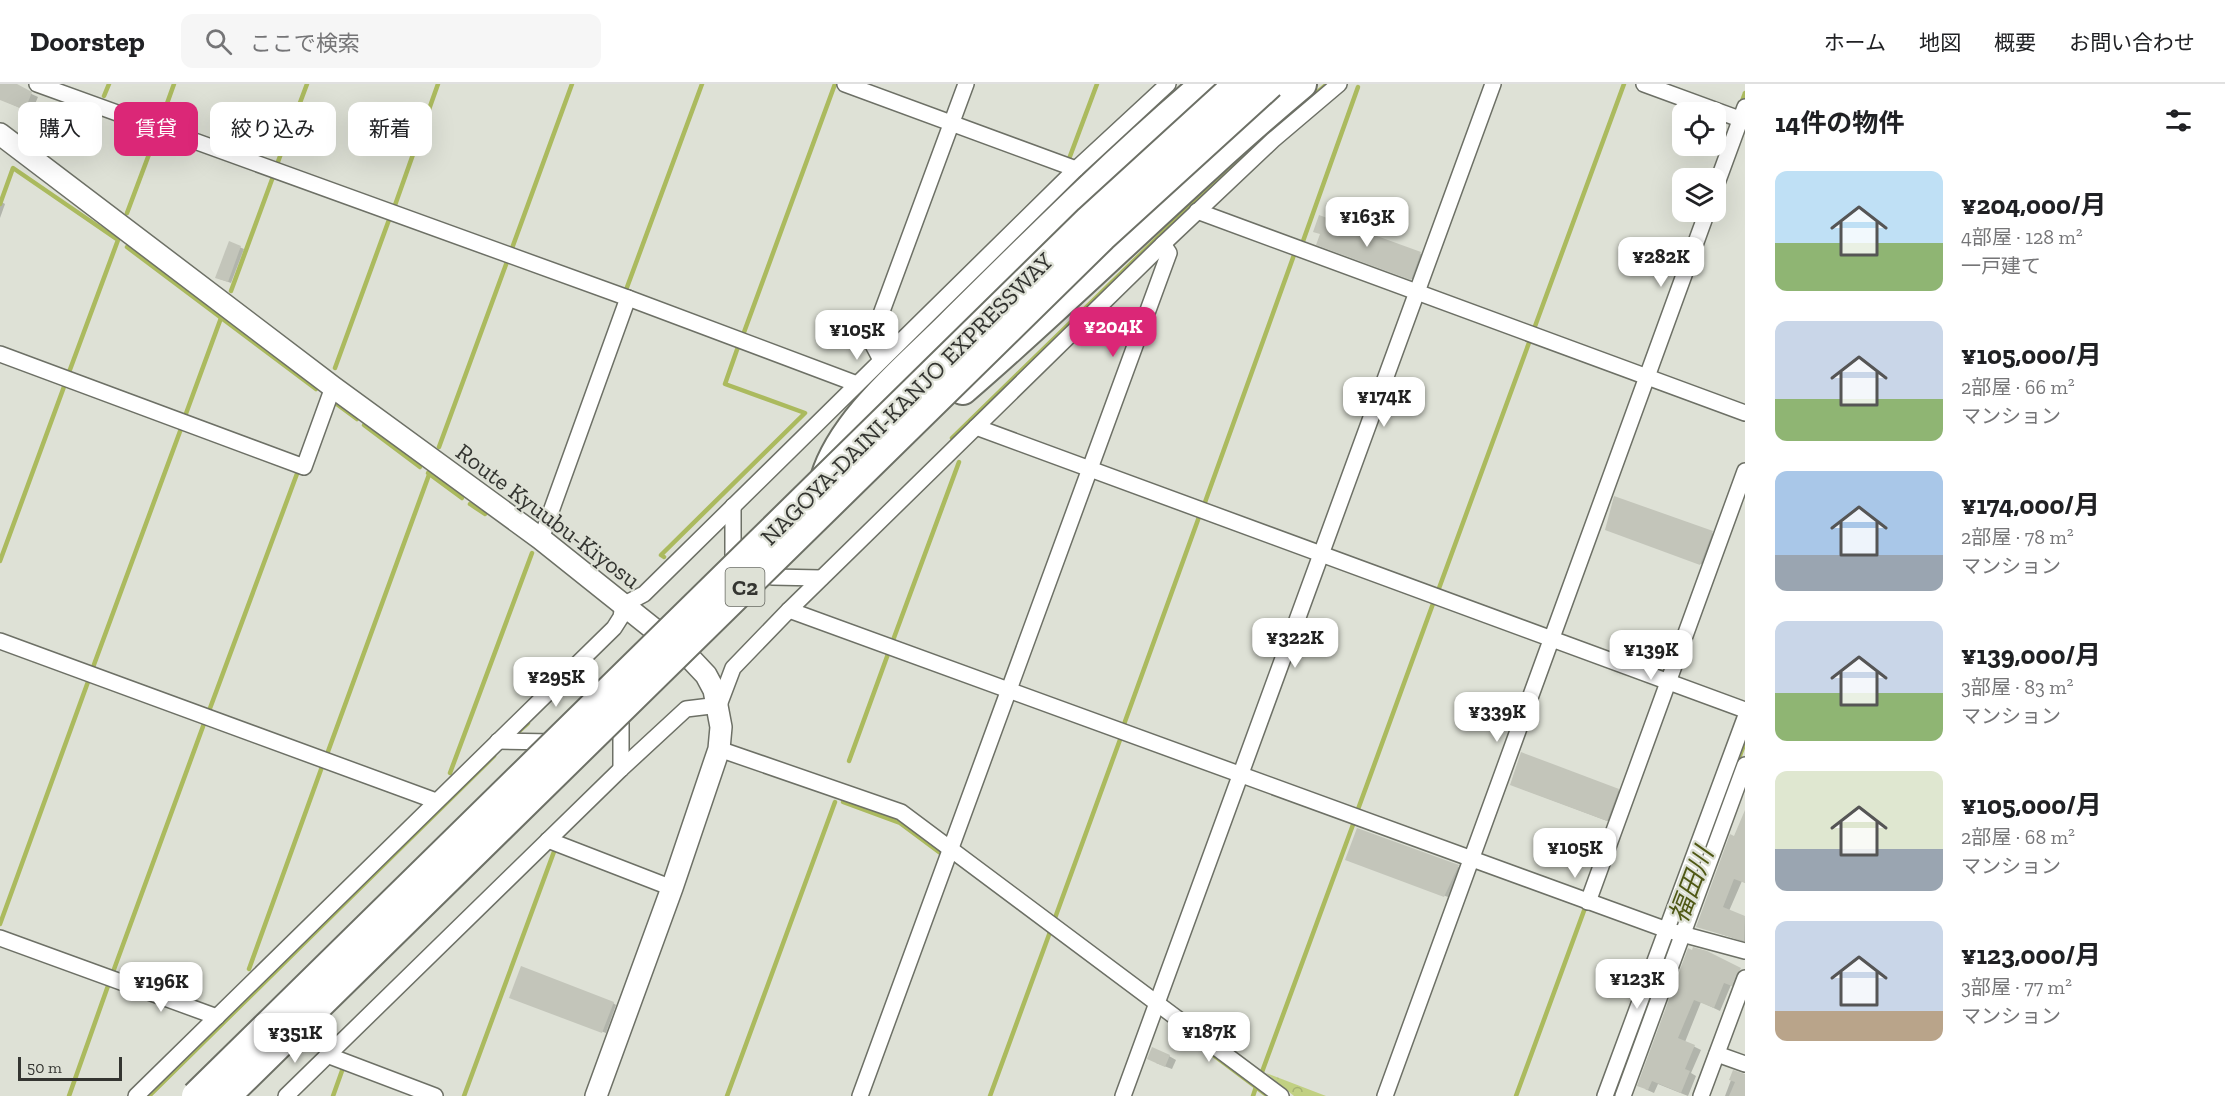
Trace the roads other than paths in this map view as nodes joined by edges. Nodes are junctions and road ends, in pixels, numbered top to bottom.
1 (37, 84) edge
2 (845, 84) edge
3 (966, 84) edge
4 (1168, 84) edge
5 (1205, 84) edge
6 (1238, 84) edge
7 (1270, 84) edge
8 (1302, 84) edge
9 (1339, 84) edge
10 (1493, 84) edge
11 (1644, 84) edge
12 (1743, 116) edge
13 (952, 123) junction
14 (0, 134) edge
15 (1723, 168) edge
16 (1088, 173) junction
17 (1197, 211) junction
18 (1703, 222) edge
19 (1162, 244) junction
20 (1417, 292) junction
21 (628, 298) junction
22 (0, 354) edge
23 (881, 360) junction
24 (1647, 377) junction
25 (857, 384) junction
26 (333, 387) junction
27 (953, 399) dead end
28 (1745, 413) edge
29 (976, 427) junction
30 (1090, 469) junction
31 (1745, 471) edge
32 (734, 506) junction
33 (541, 539) junction
34 (807, 540) dead end
35 (1320, 553) junction
36 (772, 577) dead end
37 (821, 578) junction
38 (623, 605) junction
39 (789, 610) junction
40 (733, 615) dead end
41 (1552, 639) junction
42 (0, 641) edge
43 (1668, 681) junction
44 (1009, 690) junction
45 (719, 705) junction
46 (1745, 710) edge
47 (1745, 718) edge
48 (621, 724) dead end
49 (498, 741) junction
50 (602, 743) dead end
51 (719, 749) junction
52 (1745, 765) edge
53 (621, 769) junction
54 (1240, 774) junction
55 (436, 801) junction
56 (548, 840) junction
57 (952, 847) junction
58 (1472, 859) junction
59 (672, 888) junction
60 (1588, 902) junction
61 (1674, 933) junction
62 (0, 938) edge
63 (1745, 951) edge
64 (1745, 978) edge
65 (1157, 1004) junction
66 (217, 1017) junction
67 (1717, 1054) junction
68 (327, 1055) junction
69 (1745, 1064) edge
70 (136, 1096) edge
71 (195, 1096) edge
72 (226, 1096) edge
73 (286, 1096) edge
74 (435, 1096) edge
75 (596, 1096) edge
76 (860, 1096) edge
77 (1123, 1096) edge
78 (1281, 1096) edge
79 (1385, 1096) edge
80 (1605, 1096) edge
81 (1623, 1096) edge
82 (1701, 1096) edge

1 - 21 street
2 - 13 street
3 - 13 street
4 - 16 street
5 - 16 highway
6 - 71 highway, NAGOYA-DAINI-KANJO EXPRESSWAY / C2, bridge
7 - 72 highway, NAGOYA-DAINI-KANJO EXPRESSWAY / C2, bridge
8 - 27 highway
9 - 17 street
10 - 20 street
11 - 12 street
12 - 15 street
13 - 16 street
13 - 23 street
14 - 26 main road, Route Kyuubu-Kiyosu
16 - 23 street
16 - 34 highway
17 - 19 street
17 - 20 street
18 - 24 street
19 - 29 street
19 - 30 street
20 - 24 street
20 - 35 street
21 - 25 street
21 - 33 street
22 - 26 street
23 - 25 street
24 - 28 street
24 - 41 street
25 - 32 street
26 - 33 main road, Route Kyuubu-Kiyosu
29 - 30 street
29 - 37 street
30 - 35 street
30 - 44 street
31 - 43 street
32 - 38 street
32 - 40 street
33 - 38 main road, Route Kyuubu-Kiyosu
35 - 41 street
35 - 54 street
36 - 37 street
37 - 39 street
38 - 45 main road, Route Kyuubu-Kiyosu
38 - 49 street
39 - 44 street
39 - 45 street
41 - 43 street
41 - 58 street
42 - 55 street
43 - 46 street
43 - 60 street
44 - 54 street
44 - 57 street
45 - 51 main road, Route Kyuubu-Kiyosu
45 - 53 street
47 - 61 street
48 - 53 street
49 - 50 street
49 - 55 street
51 - 57 street
51 - 59 main road, Route Kyuubu-Kiyosu
52 - 61 street
53 - 56 street
54 - 58 street
54 - 65 street
55 - 66 street
56 - 59 street
56 - 68 street
57 - 65 street
57 - 76 street
58 - 60 street
58 - 79 street
59 - 75 main road, Route Kyuubu-Kiyosu
60 - 61 street
61 - 63 street
61 - 80 street
61 - 81 street
62 - 66 street
64 - 67 street
65 - 77 street
65 - 78 street
66 - 70 street
67 - 69 street
67 - 82 street
68 - 73 street
68 - 74 street

